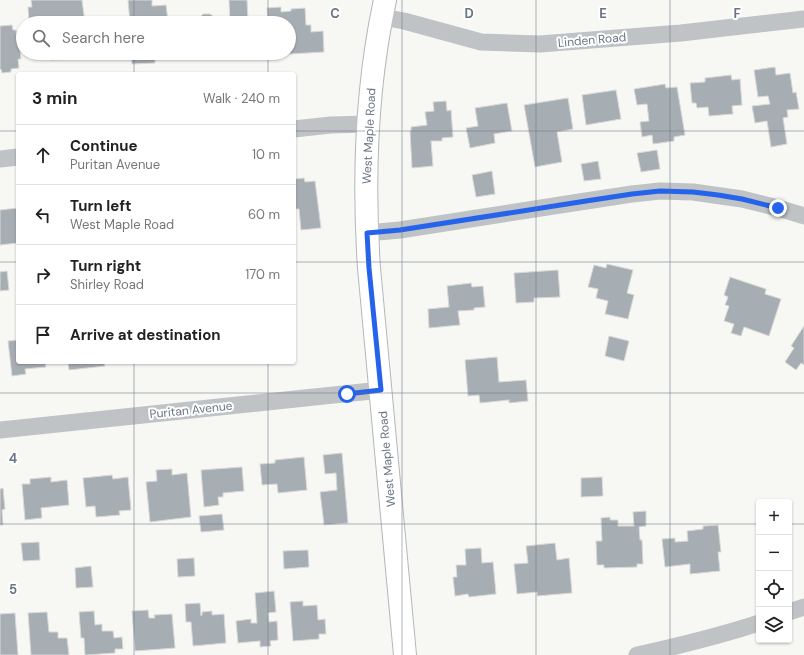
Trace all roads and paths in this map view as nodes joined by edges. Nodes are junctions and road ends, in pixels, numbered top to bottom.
1 (384, 8) edge
2 (804, 19) edge
3 (368, 124) junction
4 (296, 129) edge
5 (16, 157) edge
6 (0, 159) edge
7 (804, 216) edge
8 (367, 233) junction
9 (381, 390) junction
10 (0, 430) edge
11 (804, 606) edge
12 (792, 611) edge
13 (756, 624) edge
14 (405, 655) edge
15 (637, 655) edge

1 - 2 street, Linden Road
1 - 3 main road, West Maple Road
3 - 4 street
3 - 8 main road, West Maple Road
5 - 6 street
7 - 8 street
8 - 9 main road, West Maple Road
9 - 10 street, Puritan Avenue
9 - 14 main road, West Maple Road
11 - 12 street
13 - 15 street

